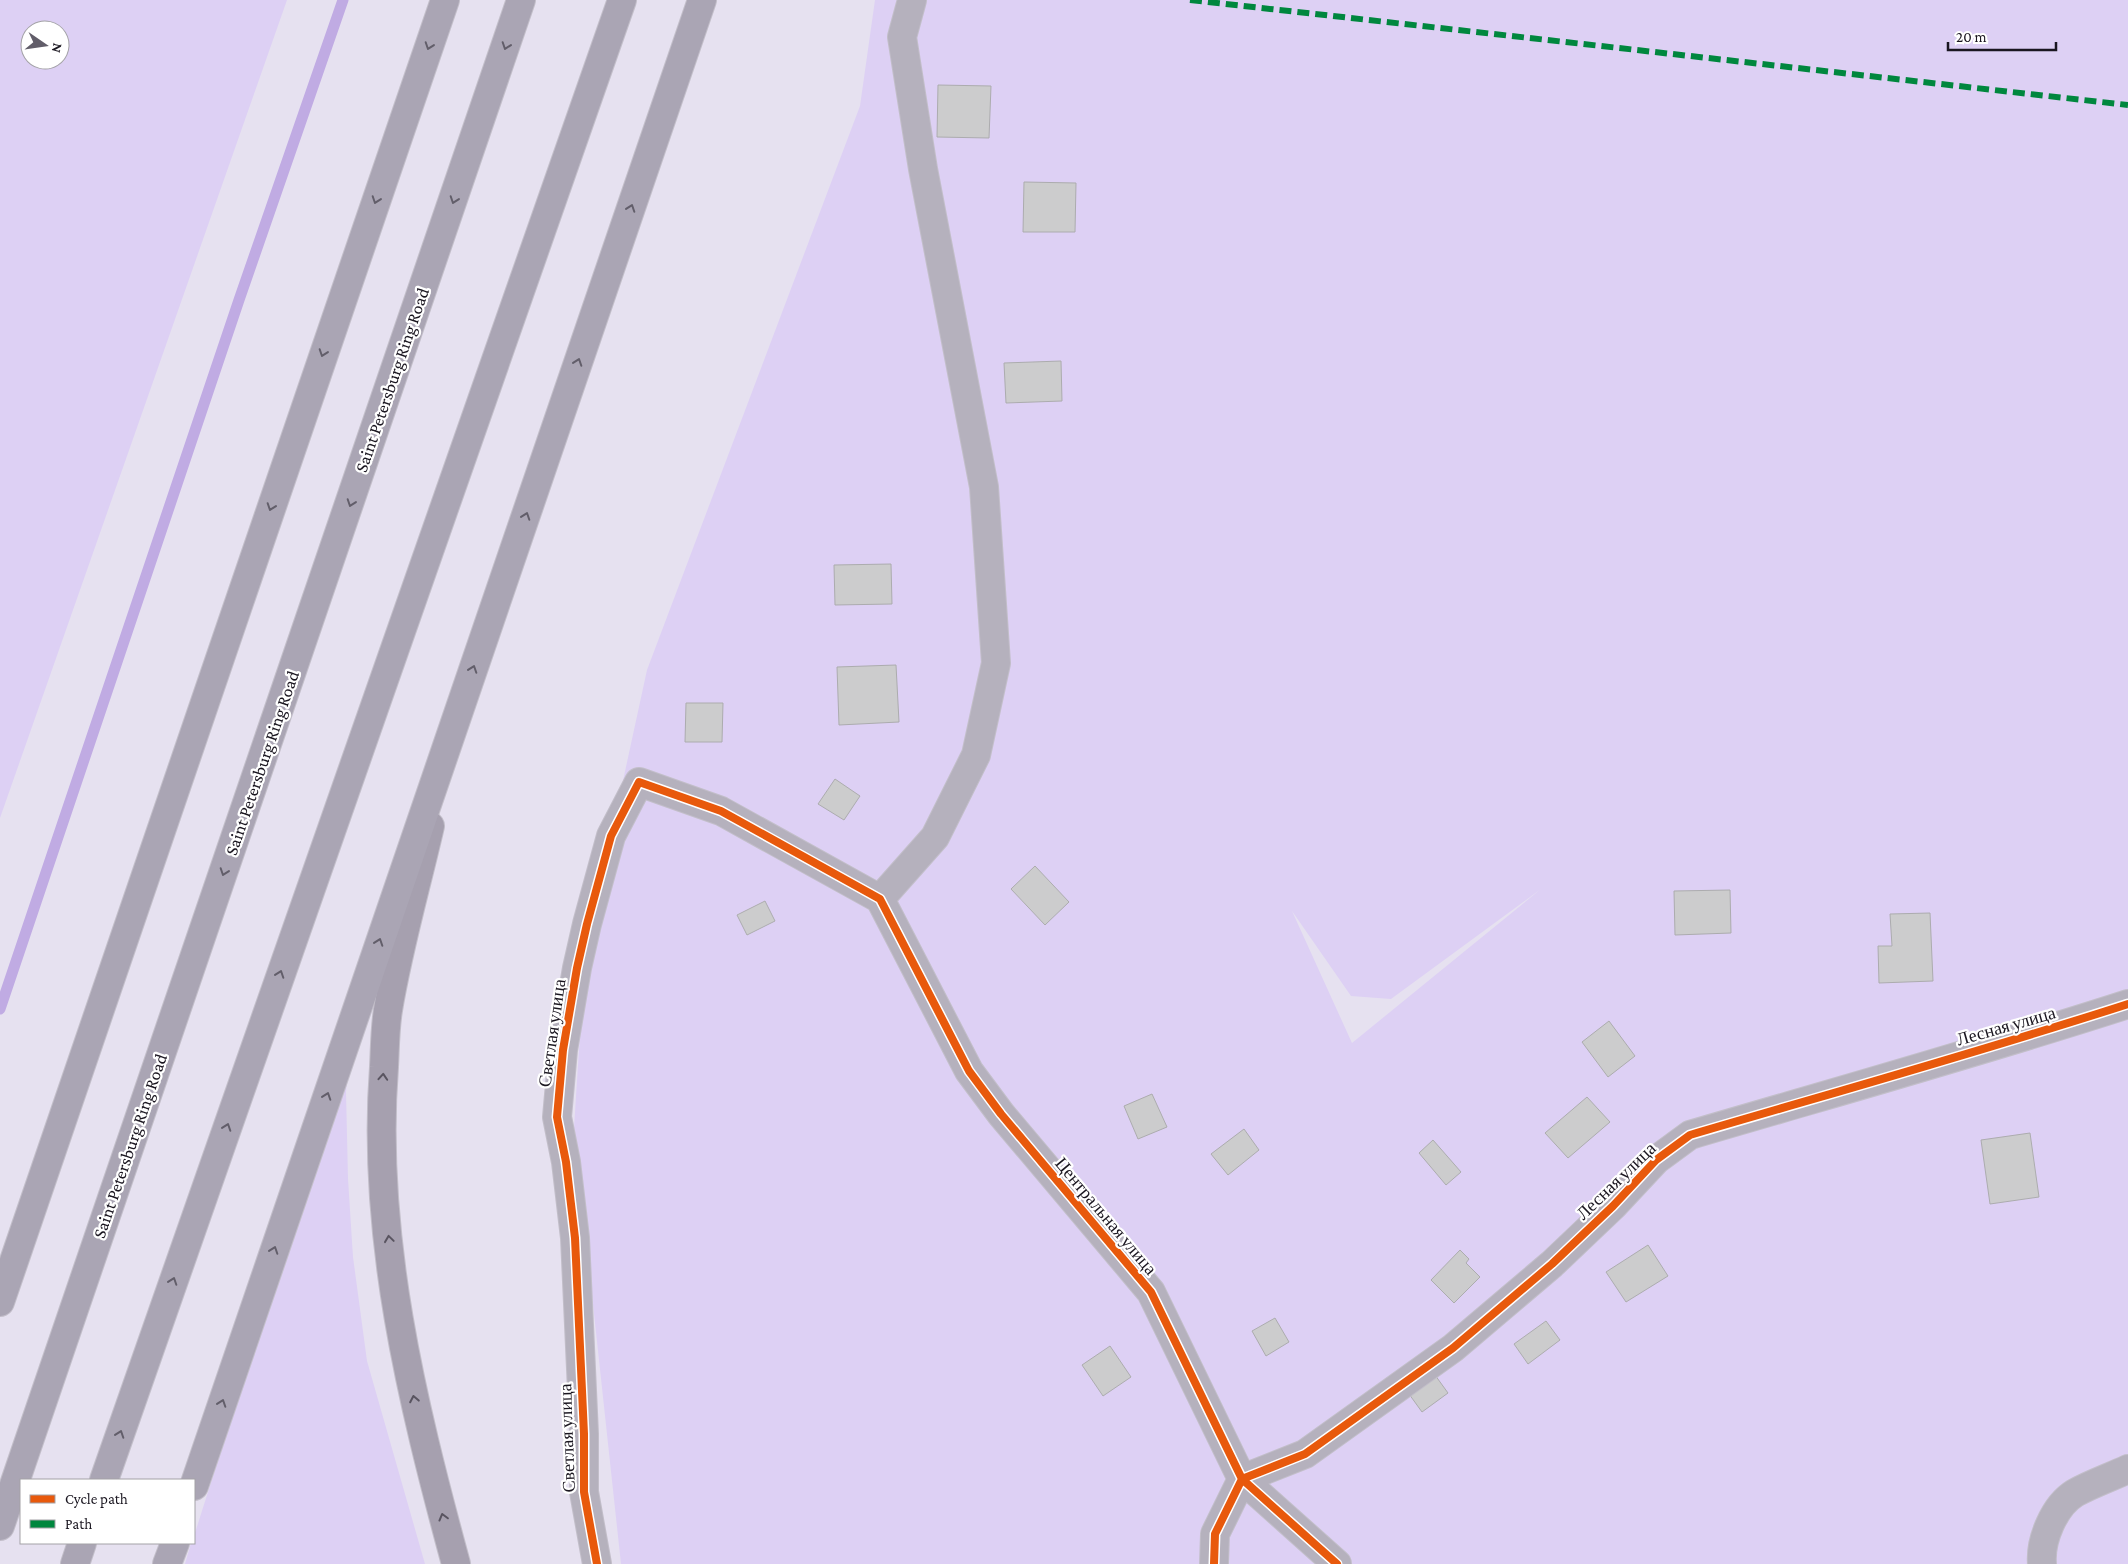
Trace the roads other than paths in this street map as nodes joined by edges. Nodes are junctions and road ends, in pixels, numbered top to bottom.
1 (445, 0) edge
2 (522, 0) edge
3 (622, 0) edge
4 (702, 0) edge
5 (912, 0) edge
6 (457, 716) junction
7 (880, 899) junction
8 (2128, 1004) edge
9 (0, 1302) edge
10 (2128, 1469) edge
11 (104, 1479) edge
12 (1242, 1479) junction
13 (195, 1483) edge
14 (0, 1526) edge
15 (82, 1544) edge
16 (175, 1544) edge
17 (75, 1564) edge
18 (168, 1564) edge
19 (456, 1564) edge
20 (597, 1564) edge
21 (1214, 1564) edge
22 (1337, 1564) edge
23 (2042, 1564) edge

1 -> 9 highway
2 -> 14 highway, Saint Petersburg Ring Road
11 -> 3 highway
6 -> 4 highway
5 - 7 street
13 -> 6 highway
19 -> 6 main road
7 - 12 street, Центральная улица
7 - 20 street, Светлая улица
8 - 12 street, Лесная улица
10 - 23 street
12 - 21 street
12 - 22 street, Центральная улица
15 - 17 highway
16 - 18 highway

